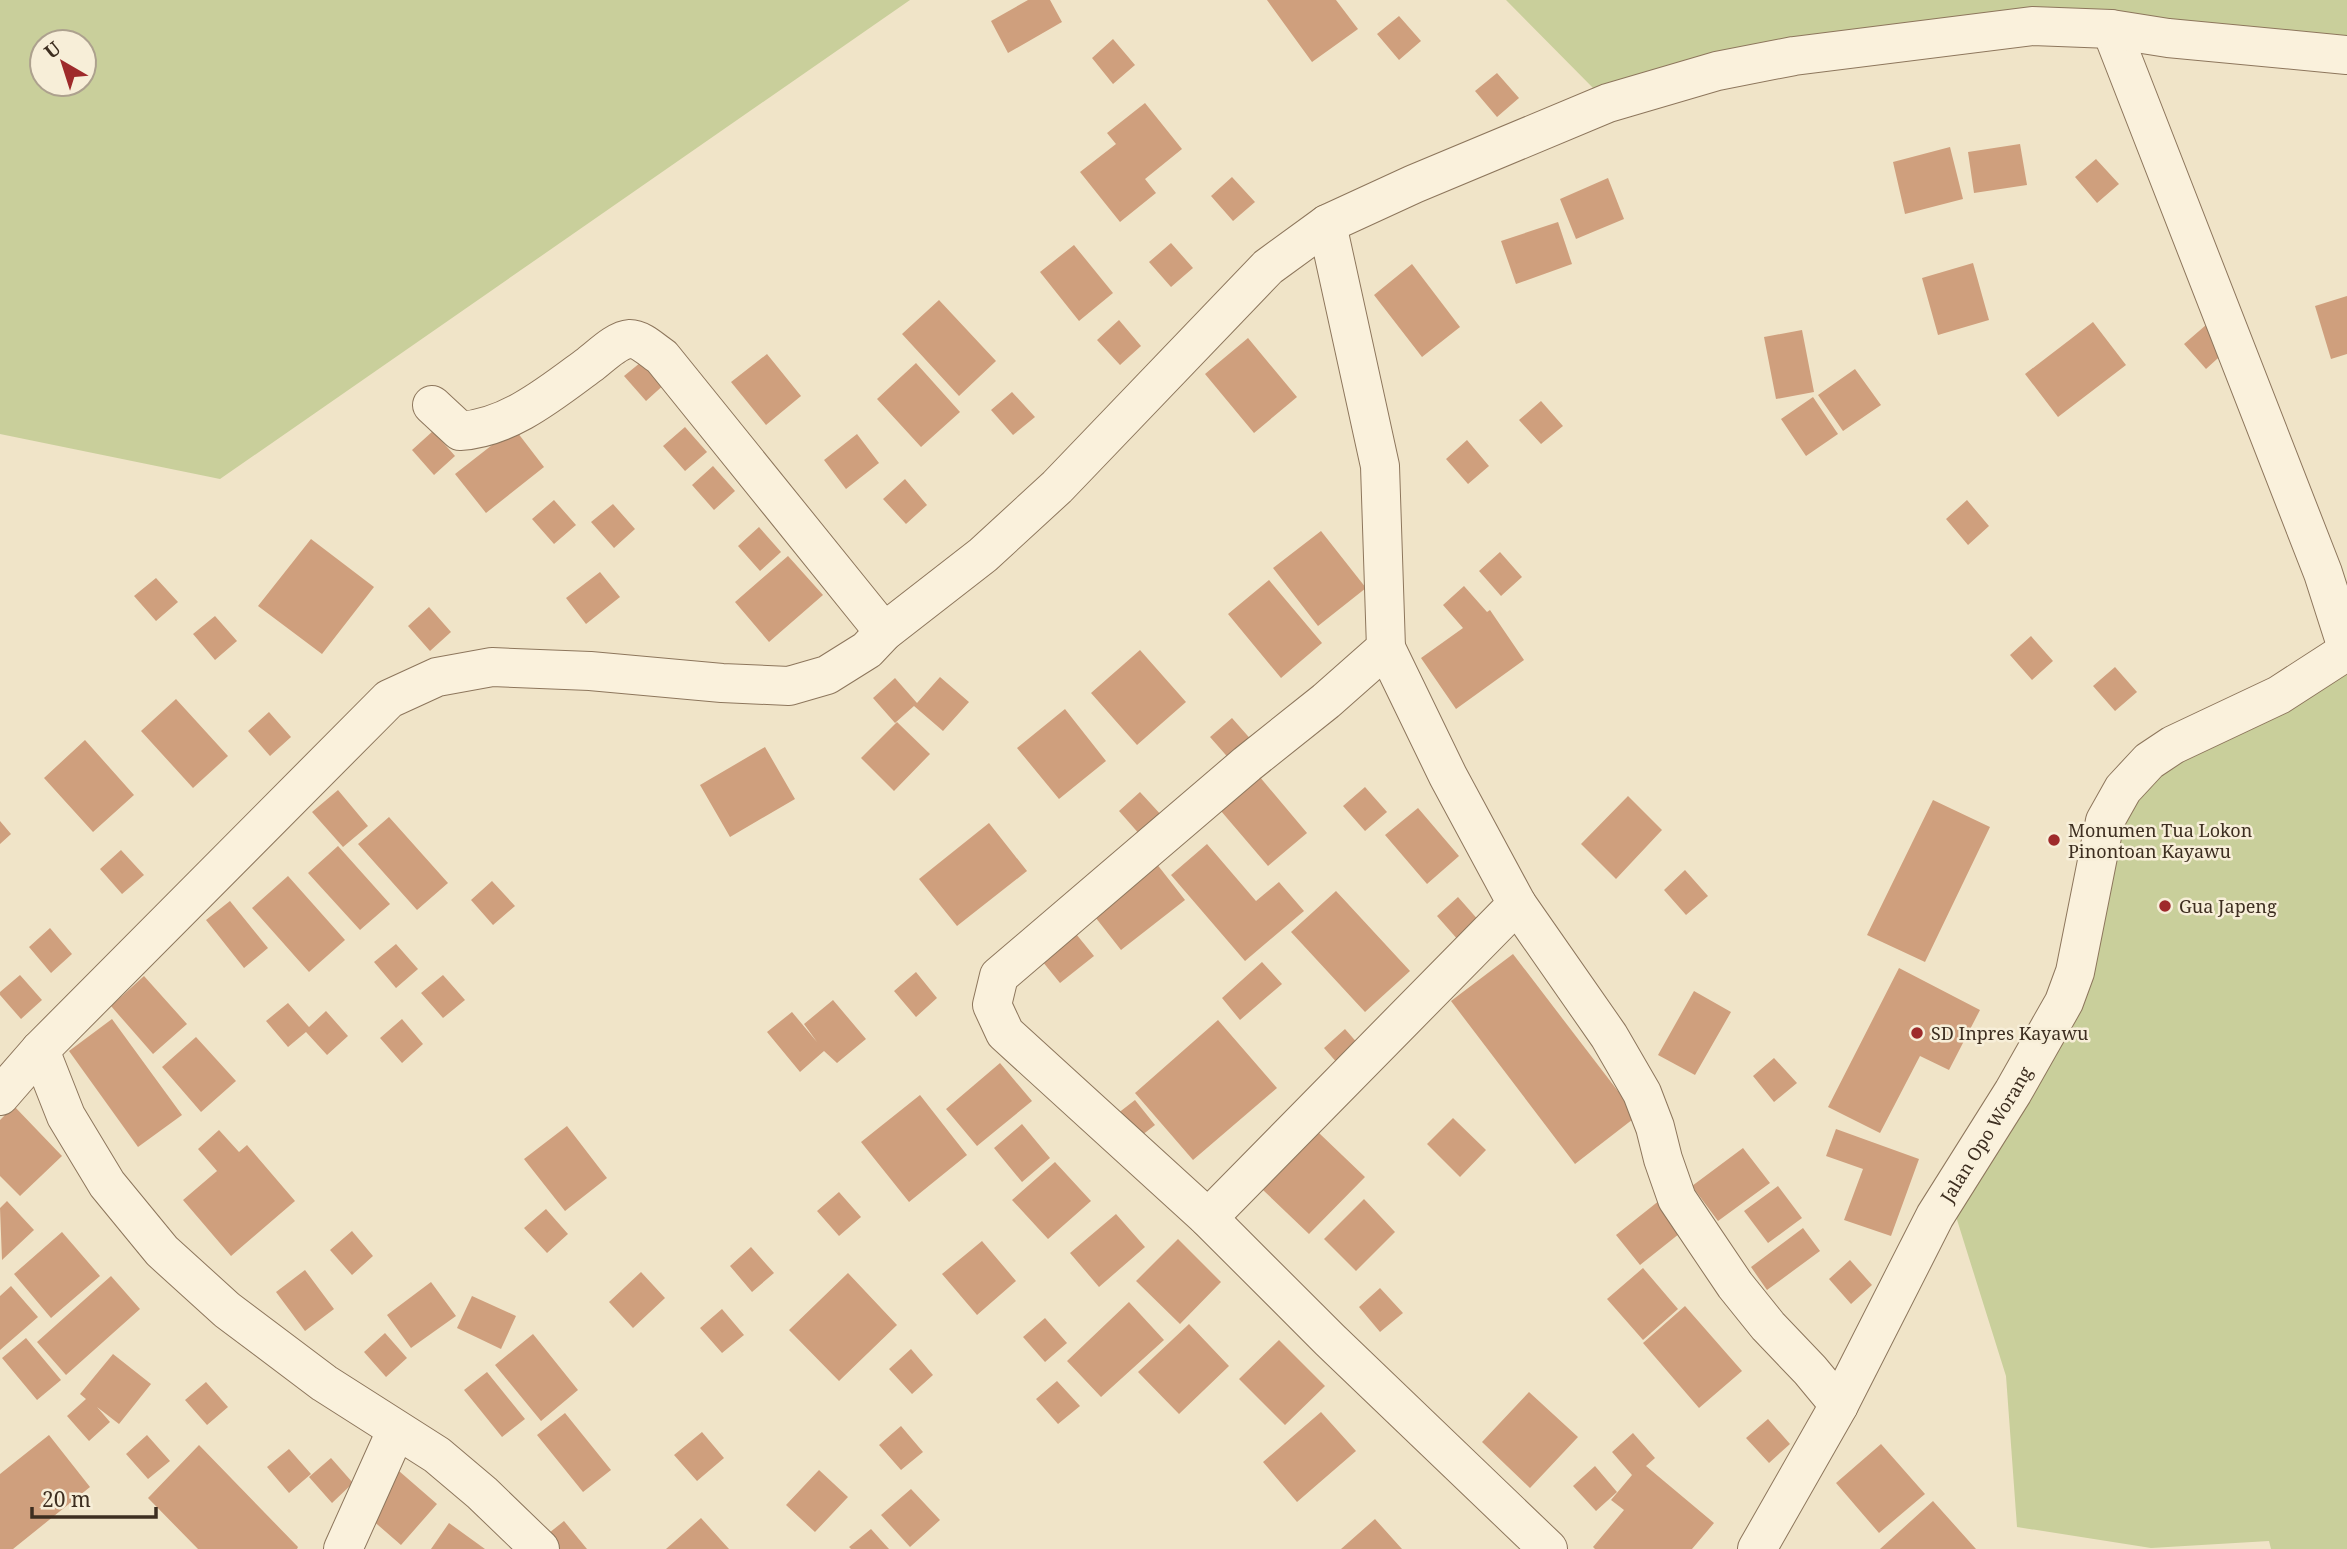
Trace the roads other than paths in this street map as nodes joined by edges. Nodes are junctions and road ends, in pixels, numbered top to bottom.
1 (2111, 29) junction
2 (2347, 55) edge
3 (1327, 225) junction
4 (432, 405) dead end
5 (884, 632) junction
6 (1385, 648) junction
7 (2347, 649) edge
8 (1517, 904) junction
9 (40, 1050) junction
10 (0, 1096) edge
11 (1208, 1218) junction
12 (1839, 1405) junction
13 (396, 1431) junction
14 (1758, 1548) edge
15 (343, 1549) edge
16 (540, 1549) edge
17 (1548, 1549) edge

1 - 2 street
1 - 3 street
1 - 7 street
3 - 5 street
3 - 6 street
4 - 5 street
5 - 9 street
6 - 8 street
6 - 11 street
7 - 12 street, Jalan Opo Worang
8 - 11 street
8 - 12 street
9 - 10 street
9 - 13 street
11 - 17 street
12 - 14 street, Jalan Opo Worang
13 - 15 street
13 - 16 street

